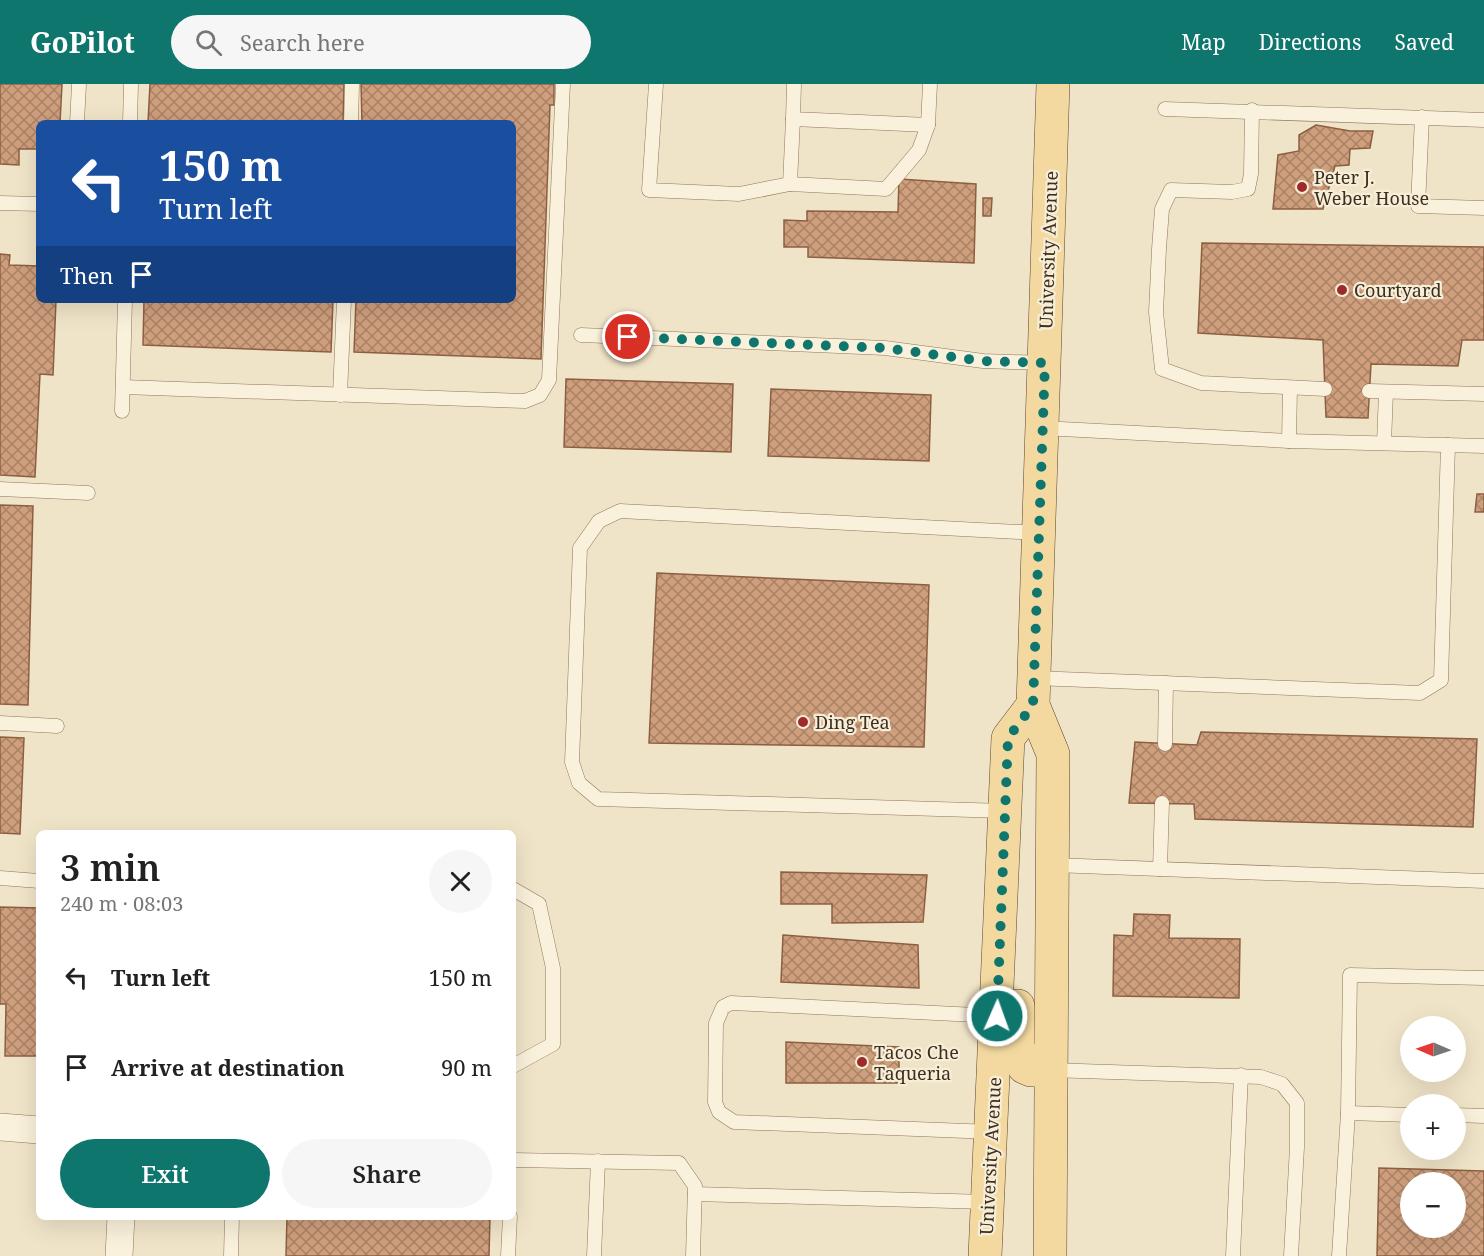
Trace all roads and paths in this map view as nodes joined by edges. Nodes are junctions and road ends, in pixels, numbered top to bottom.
1 (78, 84) edge
2 (132, 84) edge
3 (352, 84) edge
4 (563, 84) edge
5 (656, 84) edge
6 (794, 84) edge
7 (930, 84) edge
8 (1053, 84) edge
9 (1165, 109) dead end
10 (1252, 110) junction
11 (1422, 117) junction
12 (793, 119) junction
13 (77, 120) edge
14 (130, 120) edge
15 (351, 120) edge
16 (1484, 120) edge
17 (928, 125) junction
18 (790, 184) junction
19 (0, 203) edge
20 (36, 204) edge
21 (1484, 208) edge
22 (125, 303) edge
23 (344, 303) edge
24 (581, 335) dead end
25 (1045, 363) junction
26 (123, 387) junction
27 (1290, 388) junction
28 (1325, 389) dead end
29 (1369, 391) dead end
30 (1386, 392) junction
31 (1484, 394) edge
32 (340, 395) junction
33 (122, 411) dead end
34 (1042, 428) junction
35 (1289, 441) junction
36 (1384, 443) junction
37 (1448, 445) junction
38 (1484, 446) edge
39 (0, 489) edge
40 (88, 493) dead end
41 (1039, 533) junction
42 (1166, 683) junction
43 (1034, 691) junction
44 (0, 723) edge
45 (57, 726) dead end
46 (1165, 744) dead end
47 (1162, 803) dead end
48 (1005, 824) junction
49 (1053, 865) junction
50 (1160, 869) junction
51 (0, 878) edge
52 (36, 881) edge
53 (1484, 881) edge
54 (516, 891) edge
55 (1484, 978) edge
56 (997, 1016) junction
57 (516, 1064) edge
58 (1050, 1070) junction
59 (1241, 1076) junction
60 (1348, 1113) junction
61 (1400, 1115) edge
62 (1466, 1115) edge
63 (1484, 1116) edge
64 (0, 1127) edge
65 (36, 1130) edge
66 (992, 1132) junction
67 (516, 1160) edge
68 (598, 1161) junction
69 (695, 1194) junction
70 (988, 1202) junction
71 (121, 1220) edge
72 (232, 1220) edge
73 (510, 1220) edge
74 (119, 1256) edge
75 (231, 1256) edge
76 (508, 1256) edge
77 (594, 1256) edge
78 (693, 1256) edge
79 (985, 1256) edge
80 (1050, 1256) edge
81 (1233, 1256) edge
82 (1291, 1256) edge
83 (1339, 1256) edge

1 - 13 lane
2 - 14 lane
3 - 15 lane
4 - 32 lane
5 - 18 lane
6 - 12 lane
7 - 17 lane
8 - 25 main road, University Avenue
9 - 10 lane
10 - 11 lane
10 - 27 lane
11 - 16 lane
11 - 21 lane
12 - 17 lane
12 - 18 lane
17 - 18 lane
19 - 20 lane
22 - 26 lane
23 - 32 lane
24 - 25 lane
25 - 34 main road, University Avenue
26 - 32 lane
26 - 33 lane
27 - 28 lane
27 - 35 lane
29 - 30 lane
30 - 31 lane
30 - 36 lane
34 - 35 lane
34 - 41 main road, University Avenue
35 - 36 lane
36 - 37 lane
37 - 38 lane
37 - 42 lane
39 - 40 lane
41 - 43 main road, University Avenue
41 - 48 lane
42 - 43 lane
42 - 46 lane
43 - 48 main road, University Avenue
43 - 49 main road, University Avenue
44 - 45 lane
47 - 50 lane
48 - 56 main road, University Avenue
48 - 58 main road
49 - 50 lane
49 - 58 main road, University Avenue
50 - 53 lane
51 - 52 lane
54 - 57 lane
55 - 60 lane
56 - 66 main road, University Avenue
56 - 66 lane
58 - 59 lane
58 - 80 main road, University Avenue
59 - 81 lane
59 - 82 lane
60 - 61 lane
60 - 83 lane
62 - 63 lane
64 - 65 street
66 - 70 main road, University Avenue
67 - 68 lane
68 - 69 lane
68 - 77 lane
69 - 70 lane
69 - 78 lane
70 - 79 main road, University Avenue
71 - 74 street
72 - 75 lane
73 - 76 lane

